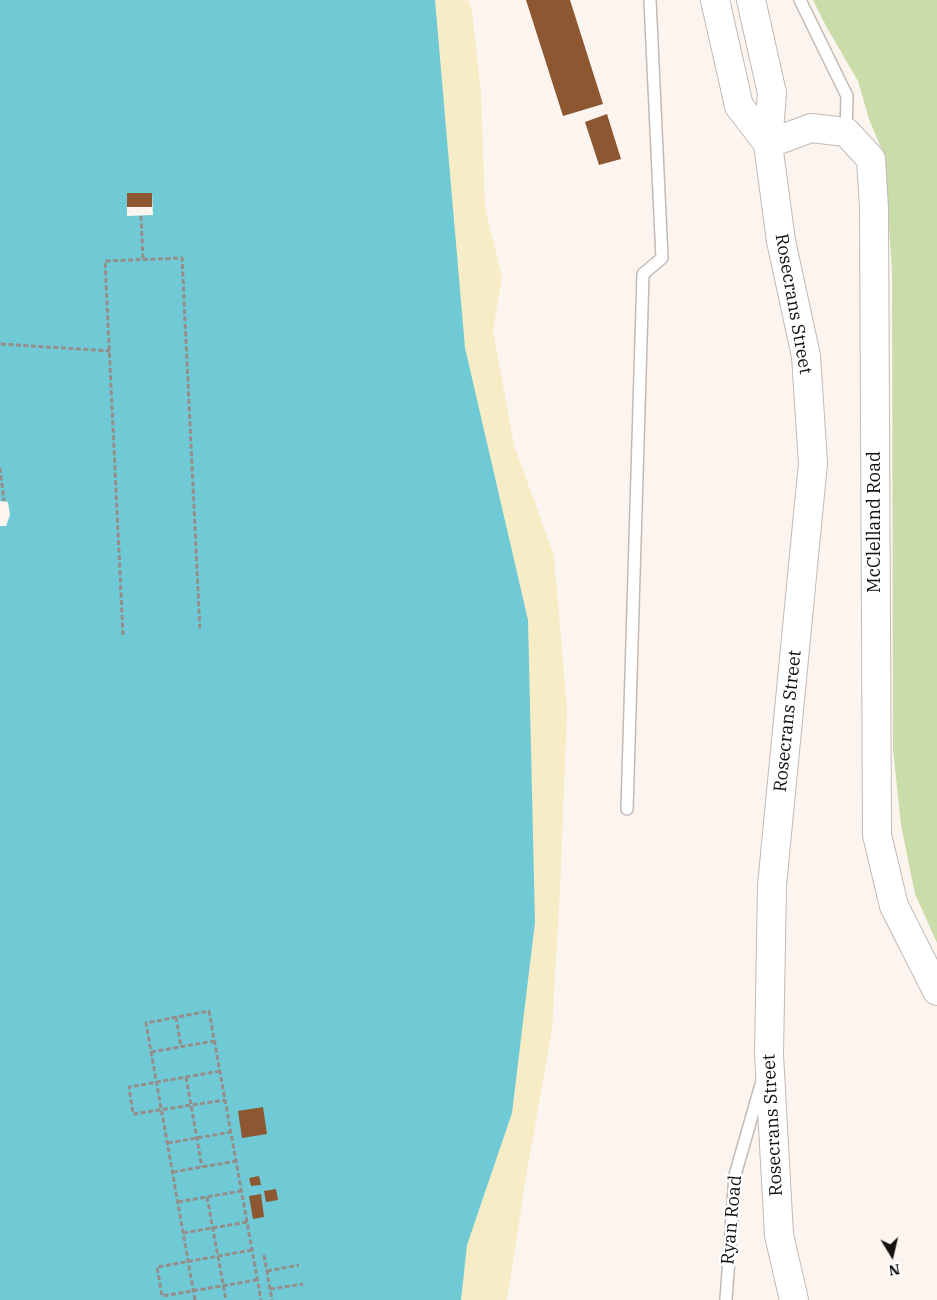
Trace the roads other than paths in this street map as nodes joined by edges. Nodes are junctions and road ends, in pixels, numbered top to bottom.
1 (650, 0) edge
2 (715, 0) edge
3 (751, 0) edge
4 (800, 0) edge
5 (846, 132) junction
6 (768, 144) junction
7 (626, 809) dead end
8 (937, 991) edge
9 (769, 1056) junction
10 (726, 1300) edge
11 (794, 1300) edge

1 - 7 lane
2 - 6 street, Rosecrans Street
3 - 6 street, Rosecrans Street
4 - 5 lane
5 - 6 street
5 - 8 street, McClelland Road
6 - 9 street, Rosecrans Street
9 - 10 lane, Ryan Road
9 - 11 street, Rosecrans Street

